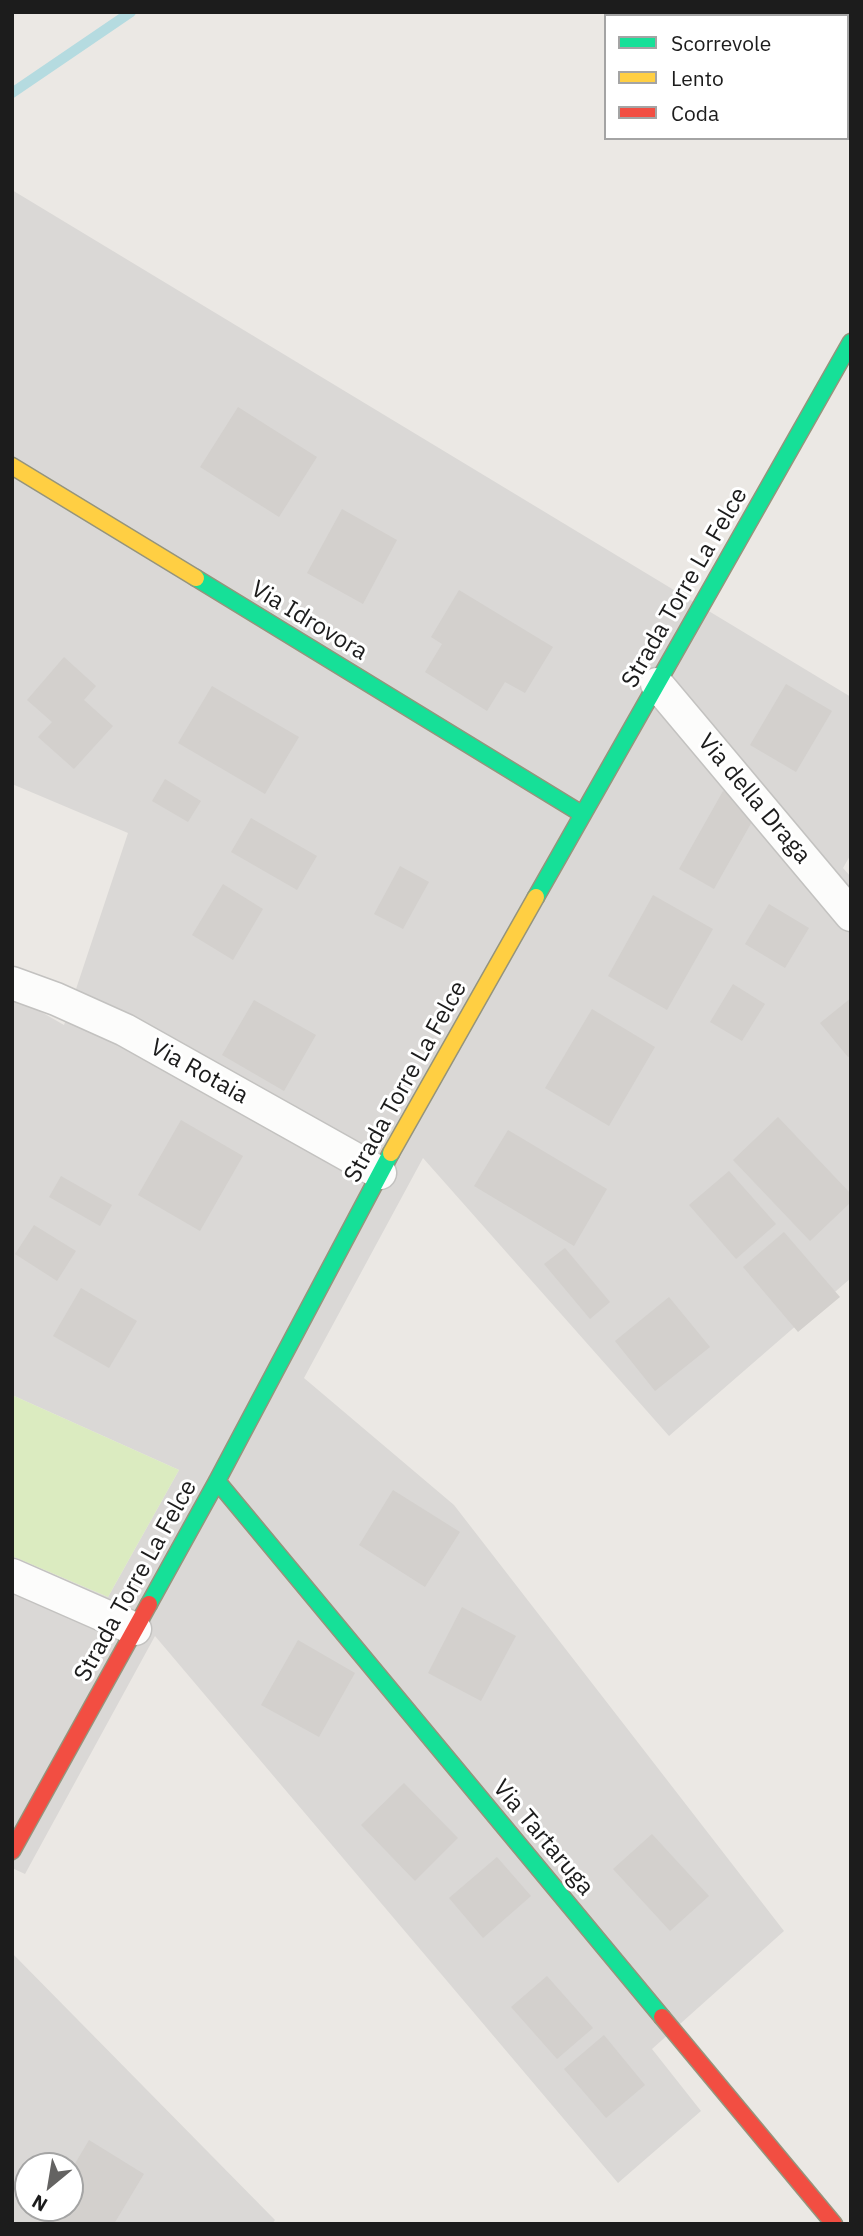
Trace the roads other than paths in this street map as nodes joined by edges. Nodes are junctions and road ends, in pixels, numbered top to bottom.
1 (851, 342) edge
2 (12, 466) edge
3 (657, 684) junction
4 (582, 814) junction
5 (851, 915) edge
6 (12, 983) edge
7 (380, 1173) junction
8 (217, 1481) junction
9 (12, 1576) edge
10 (135, 1629) junction
11 (12, 1851) edge
12 (834, 2224) edge

1 - 3 street, Strada Torre La Felce
2 - 4 street, Via Idrovora
3 - 4 street, Strada Torre La Felce
3 - 5 street, Via della Draga
4 - 7 street, Strada Torre La Felce
6 - 7 street, Via Rotaia
7 - 8 street, Strada Torre La Felce
8 - 10 street, Strada Torre La Felce
8 - 12 street, Via Tartaruga
9 - 10 street
10 - 11 street, Strada Torre La Felce

